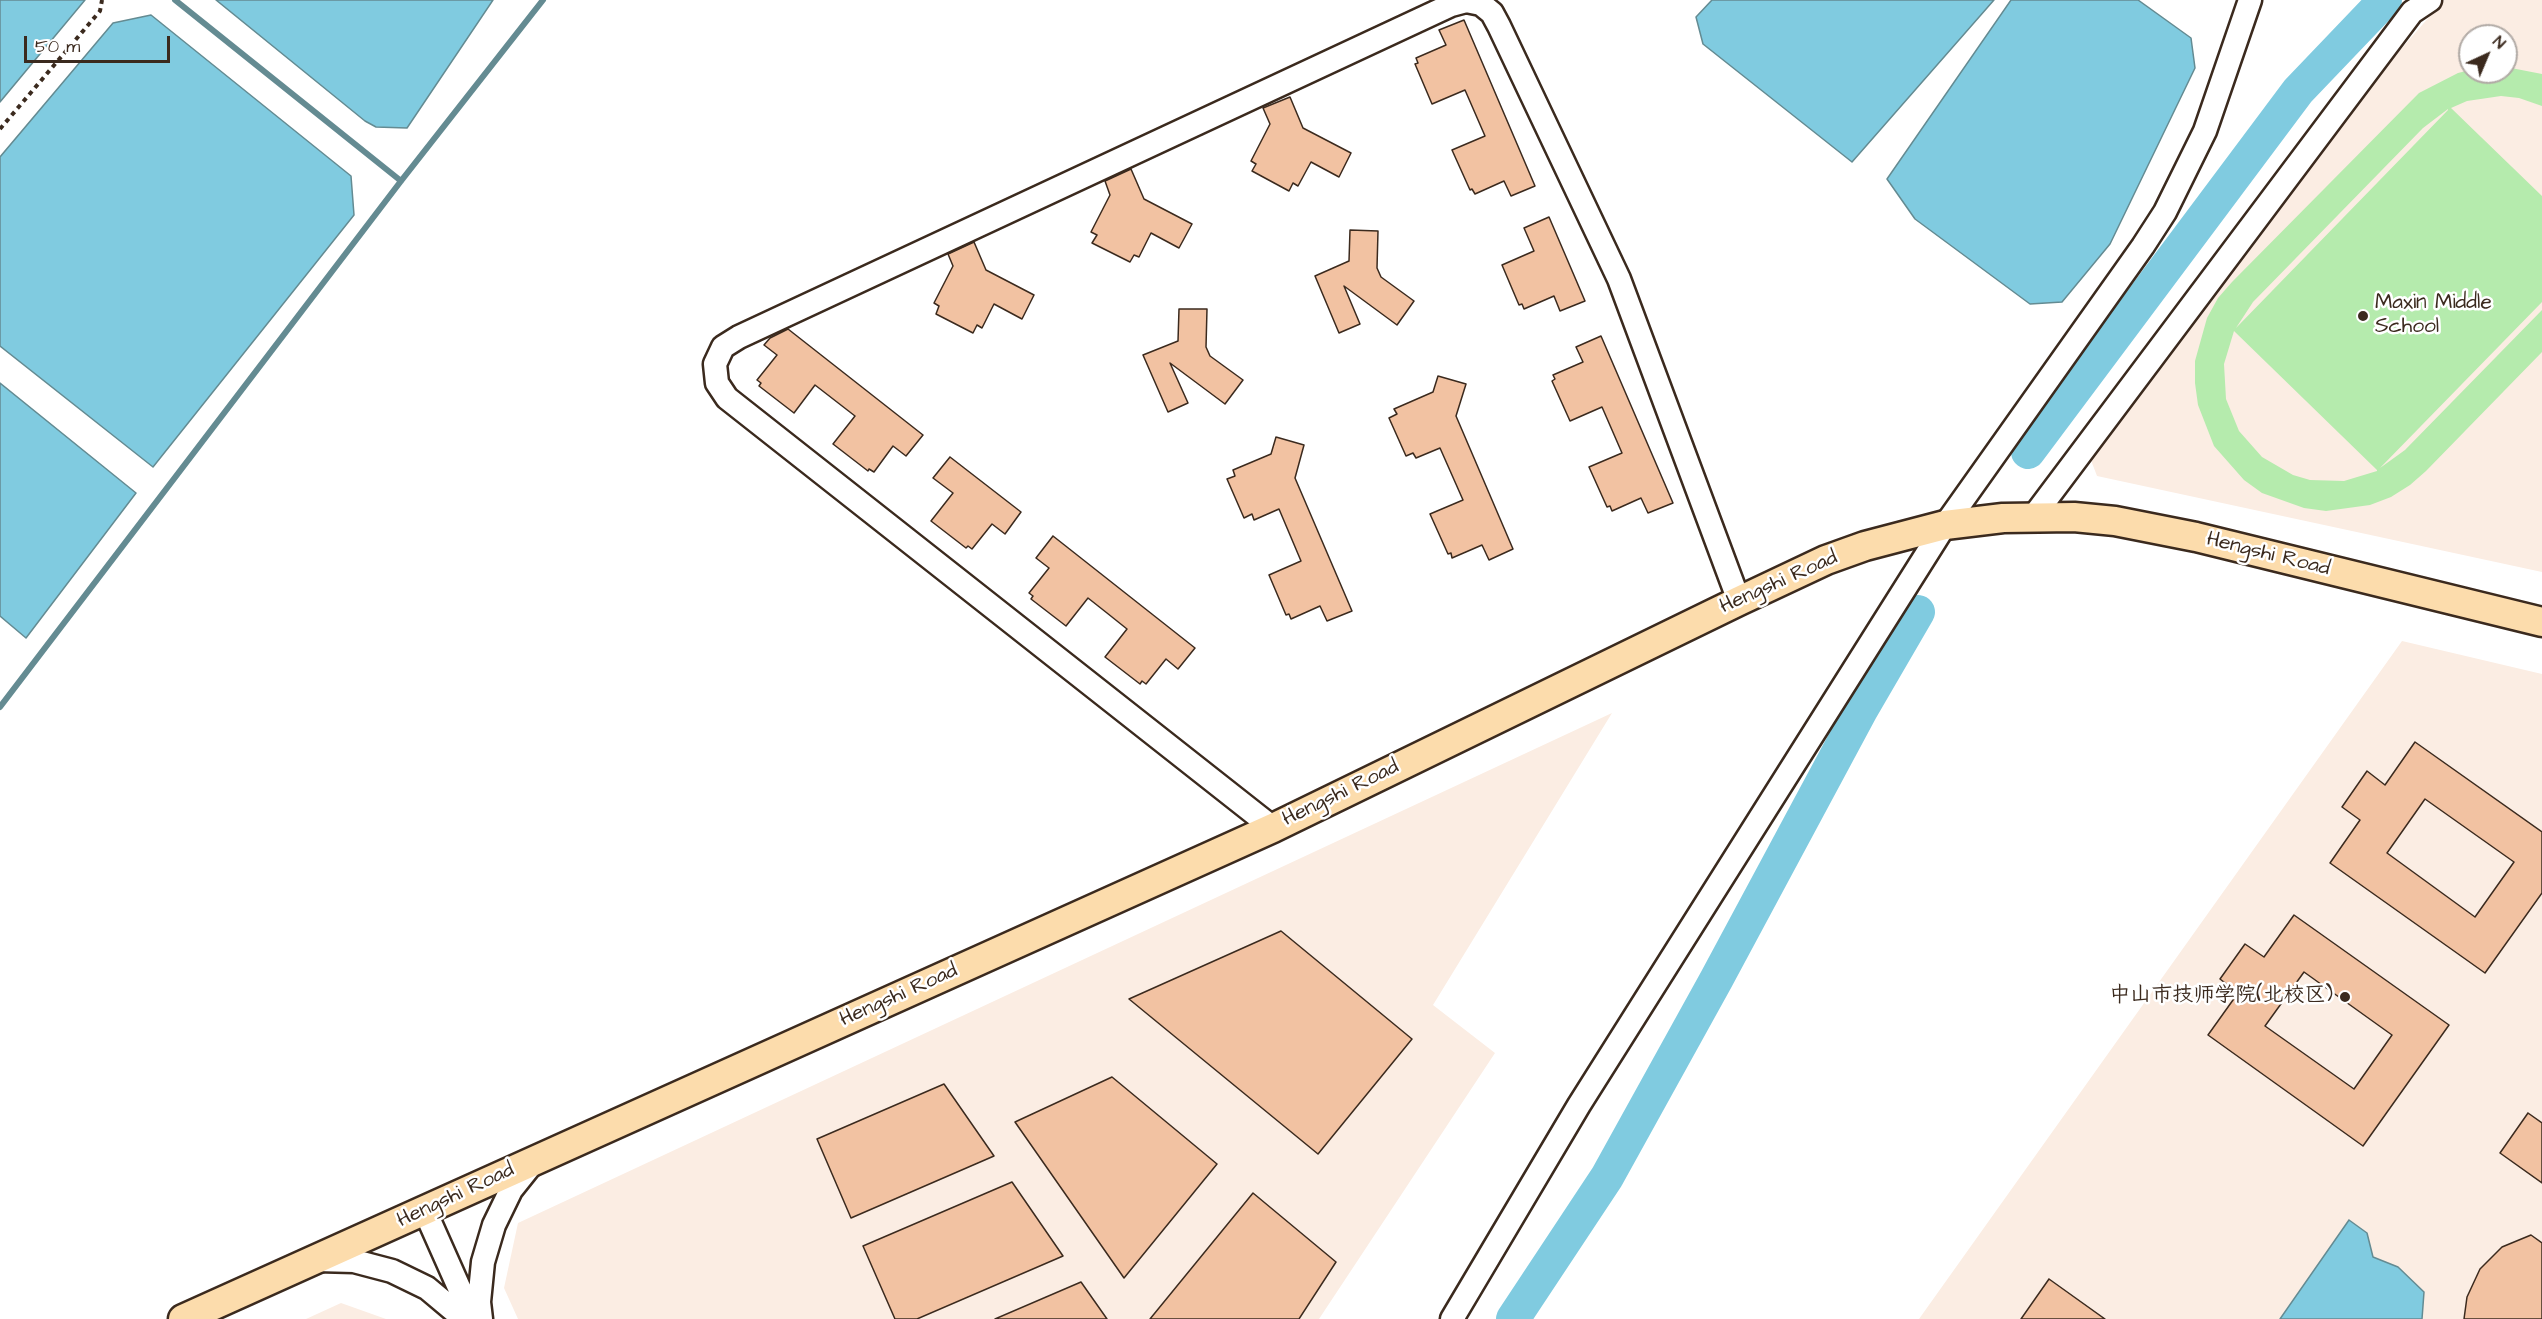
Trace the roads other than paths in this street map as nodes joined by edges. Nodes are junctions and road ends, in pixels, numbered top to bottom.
1 (2250, 0) edge
2 (2430, 0) edge
3 (2033, 517) junction
4 (1945, 525) junction
5 (1739, 600) junction
6 (2542, 622) edge
7 (1272, 828) junction
8 (535, 1160) junction
9 (425, 1210) junction
10 (315, 1260) junction
11 (183, 1319) edge
12 (464, 1319) edge
13 (473, 1319) edge
14 (480, 1319) edge
15 (1452, 1319) edge

1 - 4 street
2 - 3 street
3 - 4 main road, Hengshi Road
3 - 6 main road, Hengshi Road
4 - 5 main road, Hengshi Road
4 - 15 street
5 - 7 main road, Hengshi Road
5 - 7 street
7 - 8 main road, Hengshi Road
8 - 9 main road, Hengshi Road
8 - 14 street
9 - 10 main road, Hengshi Road
9 - 13 street
10 - 11 main road, Hengshi Road
10 - 12 street

